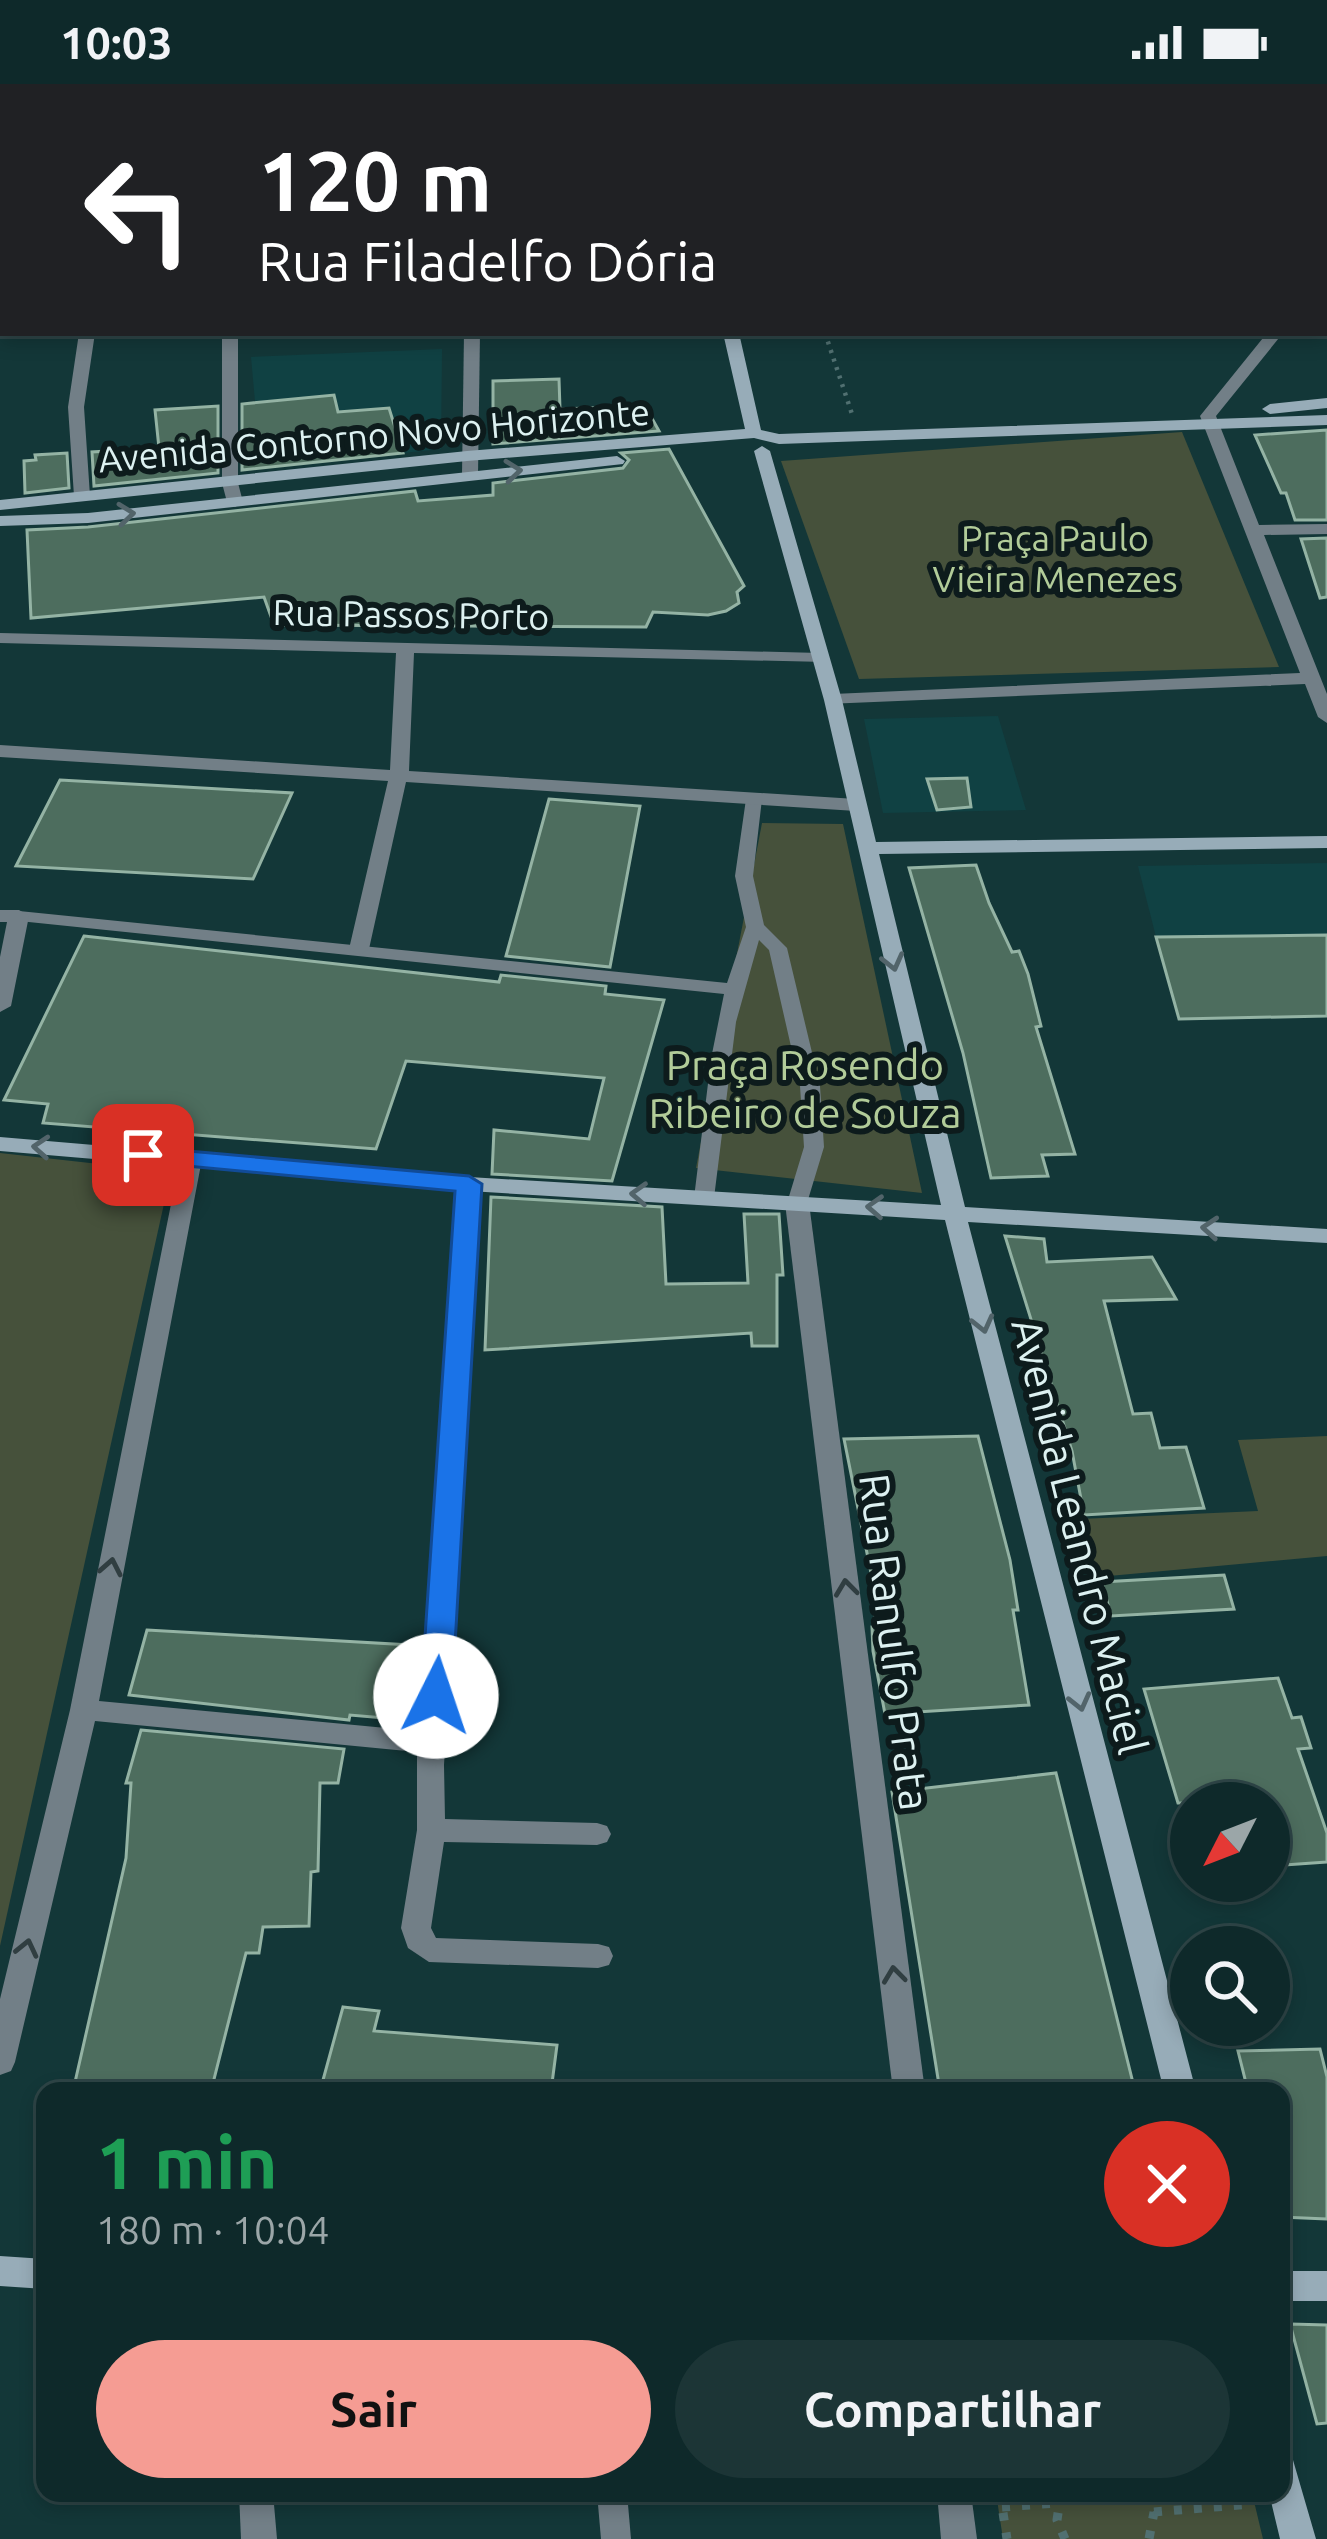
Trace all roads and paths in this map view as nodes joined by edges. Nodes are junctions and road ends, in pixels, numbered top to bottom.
1 (87, 336) edge
2 (230, 336) edge
3 (472, 336) edge
4 (732, 336) edge
5 (826, 336) edge
6 (1273, 336) edge
7 (1327, 403) edge
8 (1327, 420) edge
9 (1209, 422) junction
10 (859, 433) dead end
11 (752, 442) junction
12 (469, 466) junction
13 (230, 482) junction
14 (82, 496) junction
15 (235, 502) junction
16 (4, 513) edge
17 (1327, 529) edge
18 (1253, 530) junction
19 (0, 638) edge
20 (405, 646) junction
21 (820, 658) junction
22 (1308, 678) junction
23 (833, 700) junction
24 (1327, 717) edge
25 (0, 751) edge
26 (399, 773) junction
27 (754, 799) junction
28 (856, 805) junction
29 (1327, 842) edge
30 (865, 848) junction
31 (10, 916) edge
32 (754, 927) junction
33 (359, 949) junction
34 (736, 989) junction
35 (0, 1006) edge
36 (0, 1144) edge
37 (191, 1159) junction
38 (469, 1184) junction
39 (704, 1198) junction
40 (797, 1203) junction
41 (953, 1210) junction
42 (1327, 1236) edge
43 (83, 1710) junction
44 (433, 1743) junction
45 (431, 1829) junction
46 (597, 1834) dead end
47 (598, 1956) dead end
48 (0, 2062) edge
49 (908, 2082) edge
50 (1178, 2082) edge
51 (0, 2270) edge
52 (36, 2273) edge
53 (1327, 2286) edge
54 (1290, 2287) edge
55 (257, 2502) edge
56 (612, 2502) edge
57 (955, 2502) edge
58 (1001, 2502) edge
59 (1059, 2502) edge
60 (1149, 2502) edge
61 (1289, 2502) edge
62 (1251, 2504) dead end
63 (1154, 2512) junction
64 (260, 2539) edge
65 (616, 2539) edge
66 (959, 2539) edge
67 (1007, 2539) edge
68 (1066, 2539) edge
69 (1149, 2539) edge
70 (1298, 2539) edge

1 - 14 street
2 - 13 street
3 - 12 street
4 - 11 main road
5 - 10 path
6 - 9 street
7 - 9 main road
8 - 9 main road
9 - 11 main road
9 - 18 street
11 - 12 main road, Avenida Contorno Novo Horizonte
11 - 21 main road
12 - 13 main road, Avenida Contorno Novo Horizonte
12 - 15 main road, Avenida Contorno Novo Horizonte
13 - 14 main road, Avenida Contorno Novo Horizonte
13 - 15 street
14 - 16 main road, Avenida Contorno Novo Horizonte
16 -> 15 main road, Avenida Contorno Novo Horizonte
17 - 18 street
18 - 22 street
19 - 20 street, Rua Passos Porto
20 - 21 street, Rua Passos Porto
20 - 26 street
21 - 23 main road
22 - 23 street
22 - 24 street
23 - 28 main road
25 - 26 street
26 - 27 street
26 - 33 street
27 - 28 street
27 - 32 lane
28 - 30 main road
29 - 30 main road
30 -> 41 main road
31 - 33 lane
31 - 35 street
32 - 34 lane
32 - 40 lane
33 - 34 lane
34 - 39 lane
37 -> 36 main road
37 - 38 main road
43 -> 37 street
39 -> 38 main road
38 - 44 street
39 - 40 main road
41 -> 40 main road
49 -> 40 street, Rua Ranulfo Prata
42 -> 41 main road
41 -> 50 main road, Avenida Leandro Maciel
43 - 44 street
48 -> 43 street
44 - 45 street
45 - 46 street
45 - 47 street
51 - 52 main road
53 - 54 main road
55 - 64 street
56 - 65 lane
57 - 66 street
58 - 67 path
59 - 68 path
60 - 63 path
61 - 70 main road
62 - 63 path
63 - 69 path

